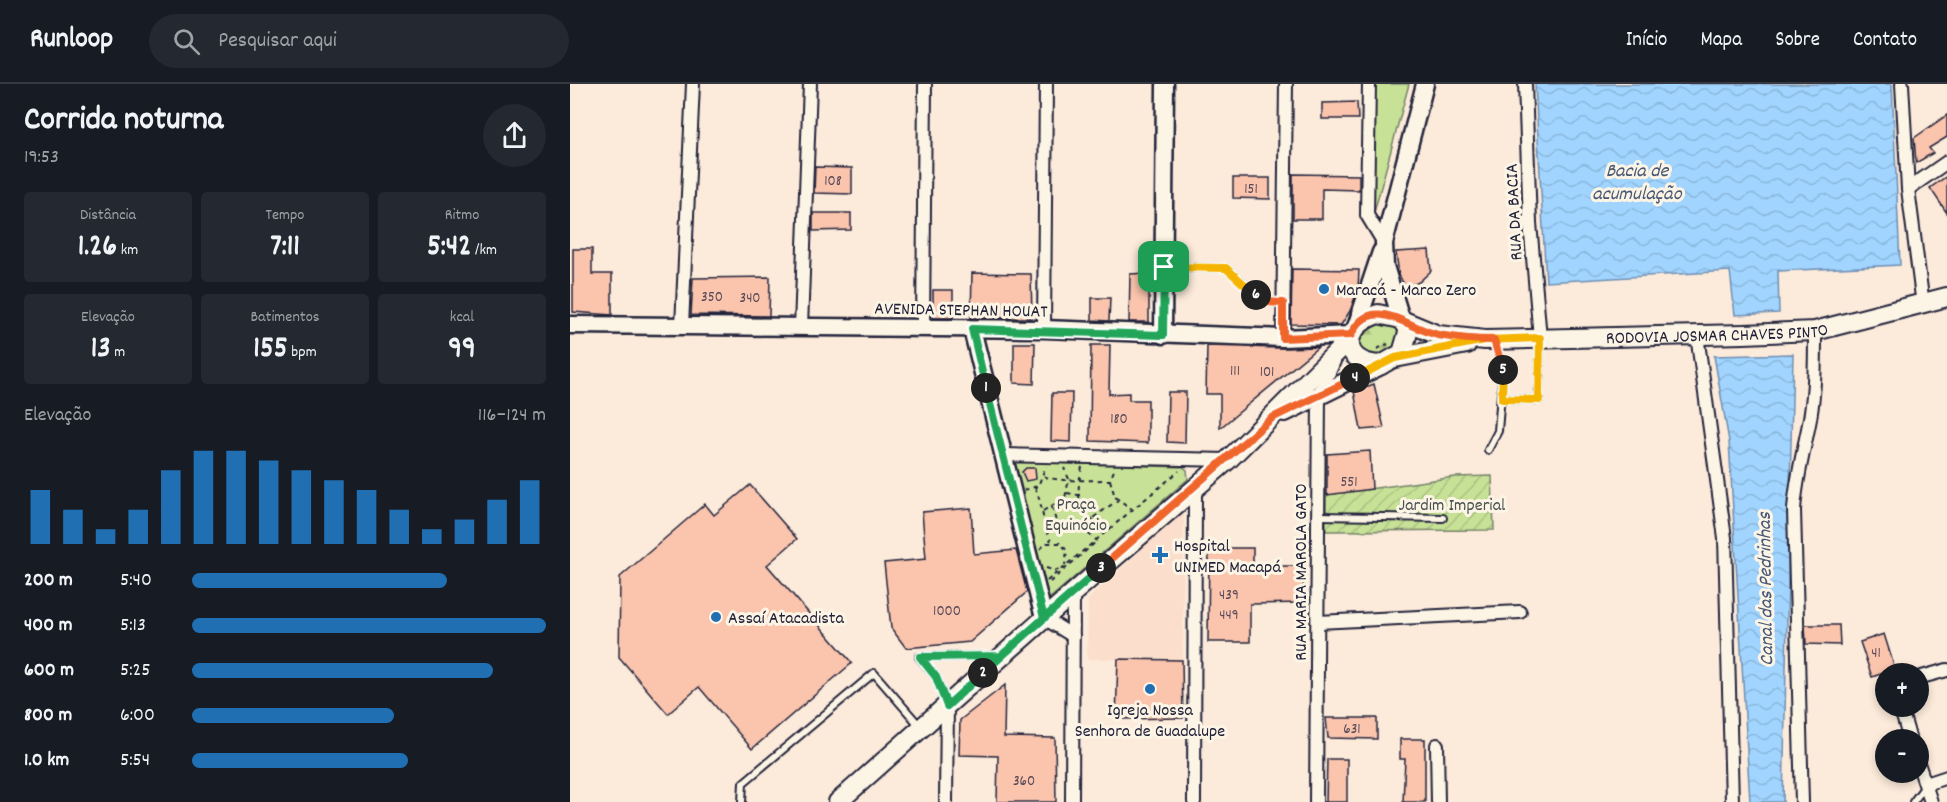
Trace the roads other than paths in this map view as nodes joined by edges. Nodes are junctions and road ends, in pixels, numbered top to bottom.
1 (693, 84) edge
2 (810, 84) edge
3 (925, 84) edge
4 (1046, 84) edge
5 (1165, 84) edge
6 (1286, 84) edge
7 (1369, 84) edge
8 (1425, 84) edge
9 (1526, 84) edge
10 (1902, 84) edge
11 (1947, 162) edge
12 (1908, 189) junction
13 (1384, 243) junction
14 (1164, 267) junction
15 (1947, 297) edge
16 (1283, 303) junction
17 (1923, 305) junction
18 (1402, 320) junction
19 (570, 326) edge
20 (682, 326) junction
21 (801, 327) junction
22 (923, 328) junction
23 (972, 329) junction
24 (1044, 330) junction
25 (1815, 331) junction
26 (1163, 335) junction
27 (1698, 335) junction
28 (1349, 337) junction
29 (1283, 338) junction
30 (1540, 338) junction
31 (1489, 340) junction
32 (1388, 362) junction
33 (1319, 395) junction
34 (1502, 399) junction
35 (1272, 418) junction
36 (1488, 450) dead end
37 (1003, 455) junction
38 (1228, 459) junction
39 (1195, 489) junction
40 (1319, 516) junction
41 (1443, 518) dead end
42 (1073, 592) junction
43 (1520, 612) dead end
44 (1044, 618) junction
45 (1318, 622) junction
46 (1073, 636) junction
47 (1001, 656) junction
48 (1947, 670) edge
49 (1929, 675) edge
50 (947, 706) junction
51 (921, 728) junction
52 (1437, 745) dead end
53 (1947, 777) edge
54 (1926, 784) junction
55 (742, 802) edge
56 (838, 802) edge
57 (946, 802) edge
58 (1072, 802) edge
59 (1194, 802) edge
60 (1316, 802) edge
61 (1438, 802) edge
62 (1732, 802) edge
63 (1802, 802) edge
64 (1913, 802) edge
65 (1931, 802) edge

1 - 20 street
2 - 21 street
3 - 22 street
4 - 24 street
5 - 14 main road
6 - 16 street
7 - 13 street
8 - 13 main road
9 - 30 street, RUA DA BACIA
10 - 12 street
11 - 12 street
12 - 17 street
13 - 18 main road
13 - 28 main road
14 - 16 lane
14 - 26 main road
15 - 17 main road, RODOVIA JOSMAR CHAVES PINTO
16 - 29 street
17 - 25 main road, RODOVIA JOSMAR CHAVES PINTO
18 - 28 main road
18 - 31 main road, RODOVIA JOSMAR CHAVES PINTO
18 - 32 main road
19 - 20 main road, AVENIDA STEPHAN HOUAT
20 - 21 main road, AVENIDA STEPHAN HOUAT
21 - 22 main road, AVENIDA STEPHAN HOUAT
22 - 23 main road, AVENIDA STEPHAN HOUAT
23 - 24 main road, AVENIDA STEPHAN HOUAT
23 - 37 main road
24 - 26 main road, AVENIDA STEPHAN HOUAT
25 - 27 main road, RODOVIA JOSMAR CHAVES PINTO
25 - 63 street
26 - 29 main road, AVENIDA STEPHAN HOUAT
27 - 30 main road, RODOVIA JOSMAR CHAVES PINTO
27 - 62 street
28 - 29 main road, AVENIDA STEPHAN HOUAT
28 - 32 main road
28 - 33 street, RUA MARIA MAROLA GATO
28 - 35 main road, RODOVIA JOSMAR CHAVES PINTO
30 - 31 main road, RODOVIA JOSMAR CHAVES PINTO
30 - 34 lane
31 - 32 main road, RODOVIA JOSMAR CHAVES PINTO
31 - 34 lane
32 - 33 main road, RODOVIA JOSMAR CHAVES PINTO
33 - 35 main road, RODOVIA JOSMAR CHAVES PINTO
33 - 40 street, RUA MARIA MAROLA GATO
34 - 36 lane
35 - 38 main road, RODOVIA JOSMAR CHAVES PINTO
37 - 38 street
37 - 44 main road
38 - 39 main road, RODOVIA JOSMAR CHAVES PINTO
39 - 42 main road, RODOVIA JOSMAR CHAVES PINTO
39 - 59 street
40 - 41 lane
40 - 45 street, RUA MARIA MAROLA GATO
42 - 44 main road, RODOVIA JOSMAR CHAVES PINTO
42 - 46 street
43 - 45 street
44 - 46 street
44 - 47 main road, RODOVIA JOSMAR CHAVES PINTO
45 - 60 street, RUA MARIA MAROLA GATO
46 - 58 street
47 - 50 main road, RODOVIA JOSMAR CHAVES PINTO
47 - 50 lane
48 - 49 street
50 - 51 main road, RODOVIA JOSMAR CHAVES PINTO
50 - 57 street
51 - 55 lane
51 - 56 main road, RODOVIA JOSMAR CHAVES PINTO
52 - 61 street
53 - 54 street
54 - 64 lane
54 - 65 street

